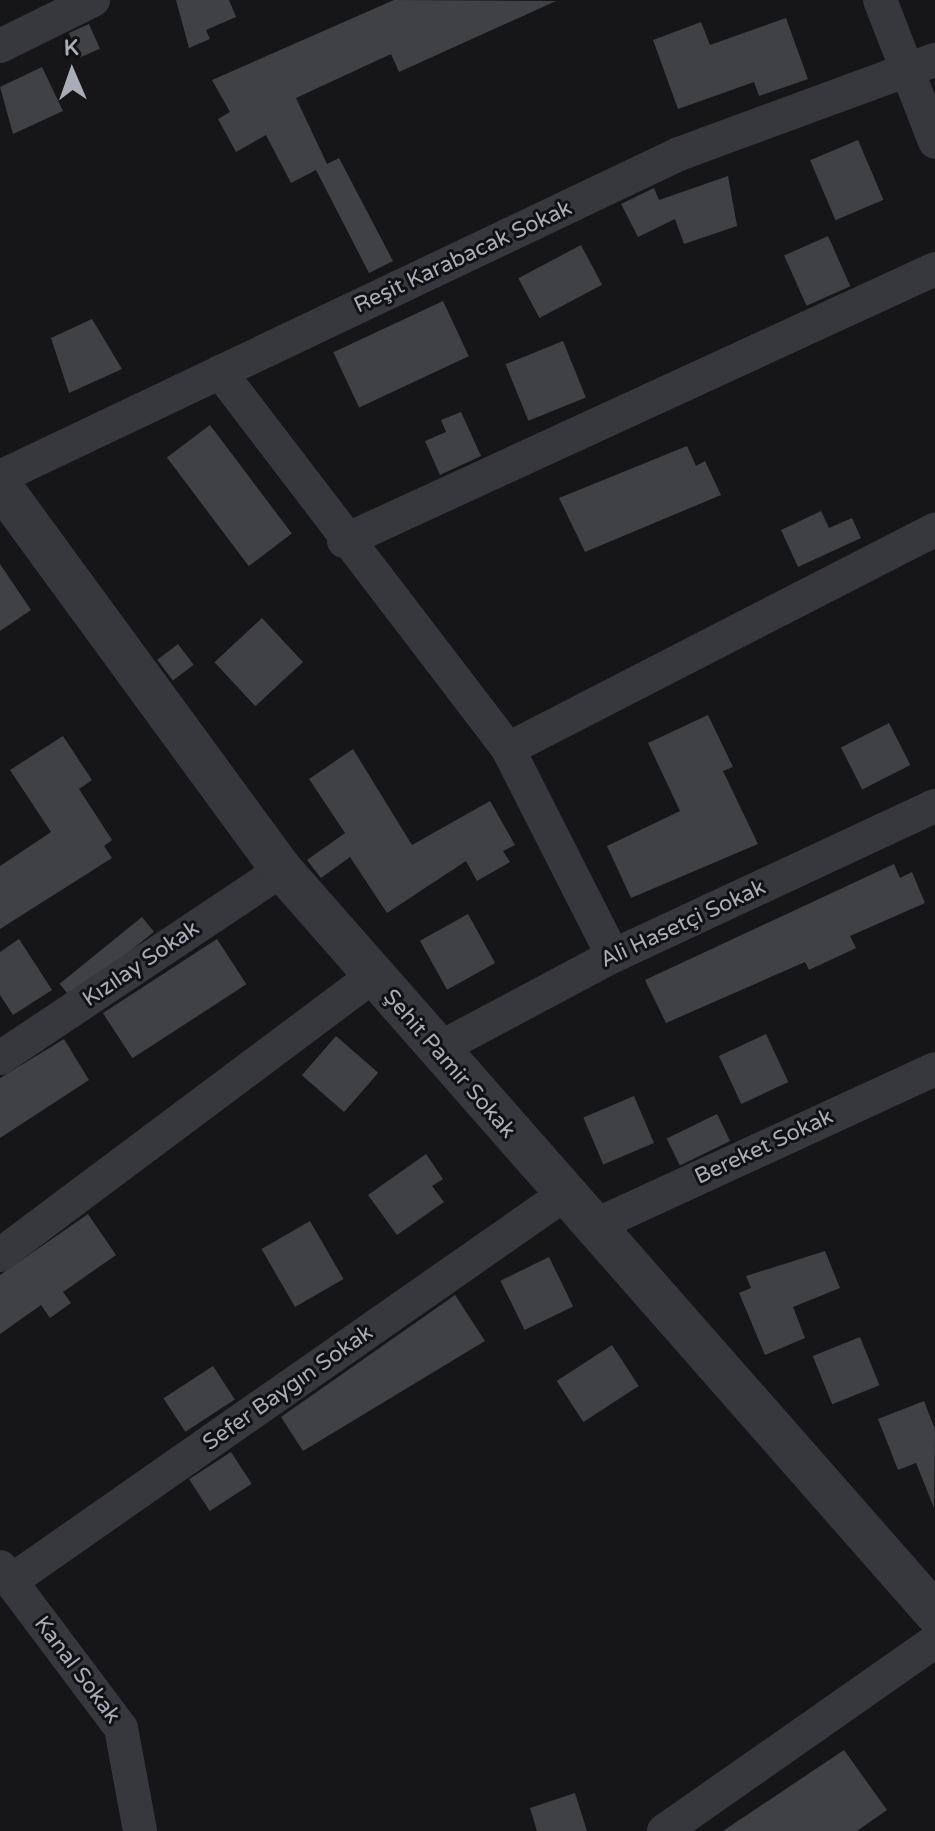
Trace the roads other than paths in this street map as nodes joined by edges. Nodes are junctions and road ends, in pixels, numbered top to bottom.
1 (93, 0) edge
2 (880, 0) edge
3 (0, 46) edge
4 (922, 64) edge
5 (935, 142) edge
6 (935, 269) edge
7 (220, 372) junction
8 (5, 499) edge
9 (935, 530) edge
10 (344, 541) junction
11 (508, 749) junction
12 (935, 806) edge
13 (282, 870) junction
14 (613, 956) junction
15 (373, 976) junction
16 (436, 1050) junction
17 (0, 1058) edge
18 (935, 1069) edge
19 (565, 1194) junction
20 (594, 1226) junction
21 (0, 1255) edge
22 (5, 1574) edge
23 (935, 1613) edge
24 (935, 1641) edge
25 (140, 1831) edge
26 (664, 1831) edge

1 - 3 street
2 - 4 street
4 - 5 street
4 - 7 street, Reşit Karabacak Sokak
6 - 10 street
7 - 8 street, Reşit Karabacak Sokak
7 - 10 street
8 - 13 street, Şehit Pamir Sokak
9 - 11 street
10 - 11 street
11 - 14 street
12 - 14 street, Ali Hasetçi Sokak
13 - 15 street, Şehit Pamir Sokak
13 - 17 street, Kızılay Sokak
14 - 16 street, Ali Hasetçi Sokak
15 - 16 street, Şehit Pamir Sokak
15 - 21 street
16 - 19 street, Şehit Pamir Sokak
18 - 20 street, Bereket Sokak
19 - 20 street, Şehit Pamir Sokak
19 - 22 street, Sefer Baygın Sokak
20 - 23 street, Şehit Pamir Sokak
22 - 25 street, Kanal Sokak
24 - 26 street

